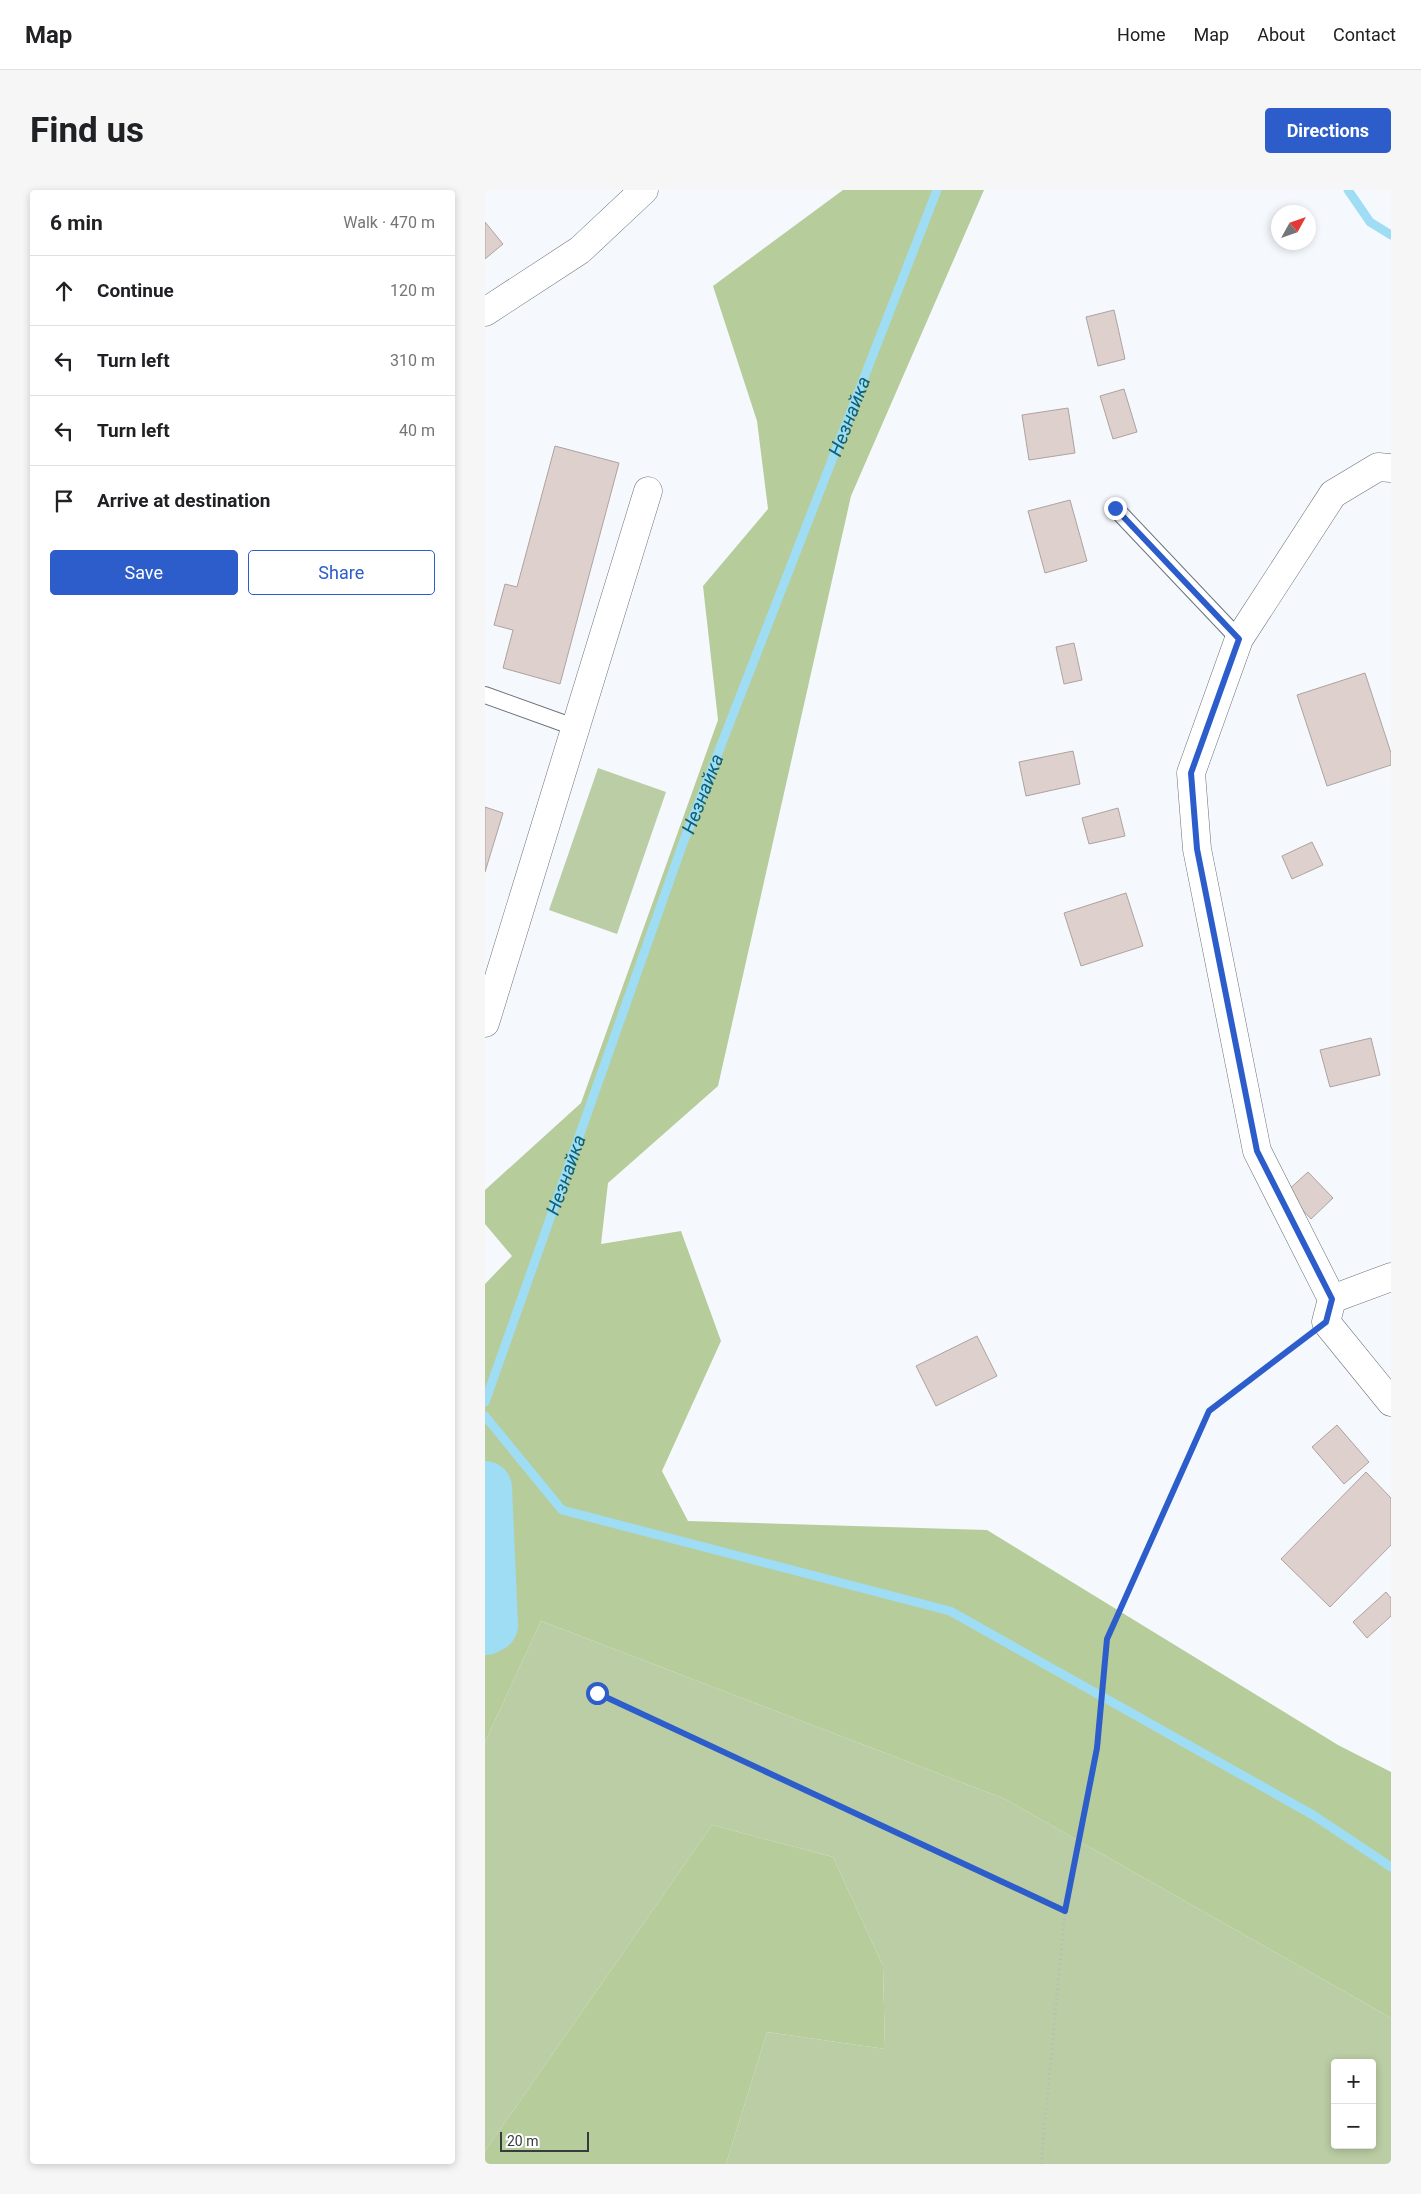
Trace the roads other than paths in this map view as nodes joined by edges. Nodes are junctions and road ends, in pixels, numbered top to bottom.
1 (644, 190) edge
2 (485, 312) edge
3 (1391, 468) edge
4 (648, 491) dead end
5 (1115, 508) dead end
6 (1239, 639) junction
7 (485, 695) edge
8 (574, 727) junction
9 (485, 1022) edge
10 (1391, 1277) edge
11 (1329, 1310) junction
12 (1391, 1402) edge

1 - 2 street
3 - 6 street
4 - 8 street
5 - 6 lane
6 - 11 street
7 - 8 lane
8 - 9 street
10 - 11 street
11 - 12 street

